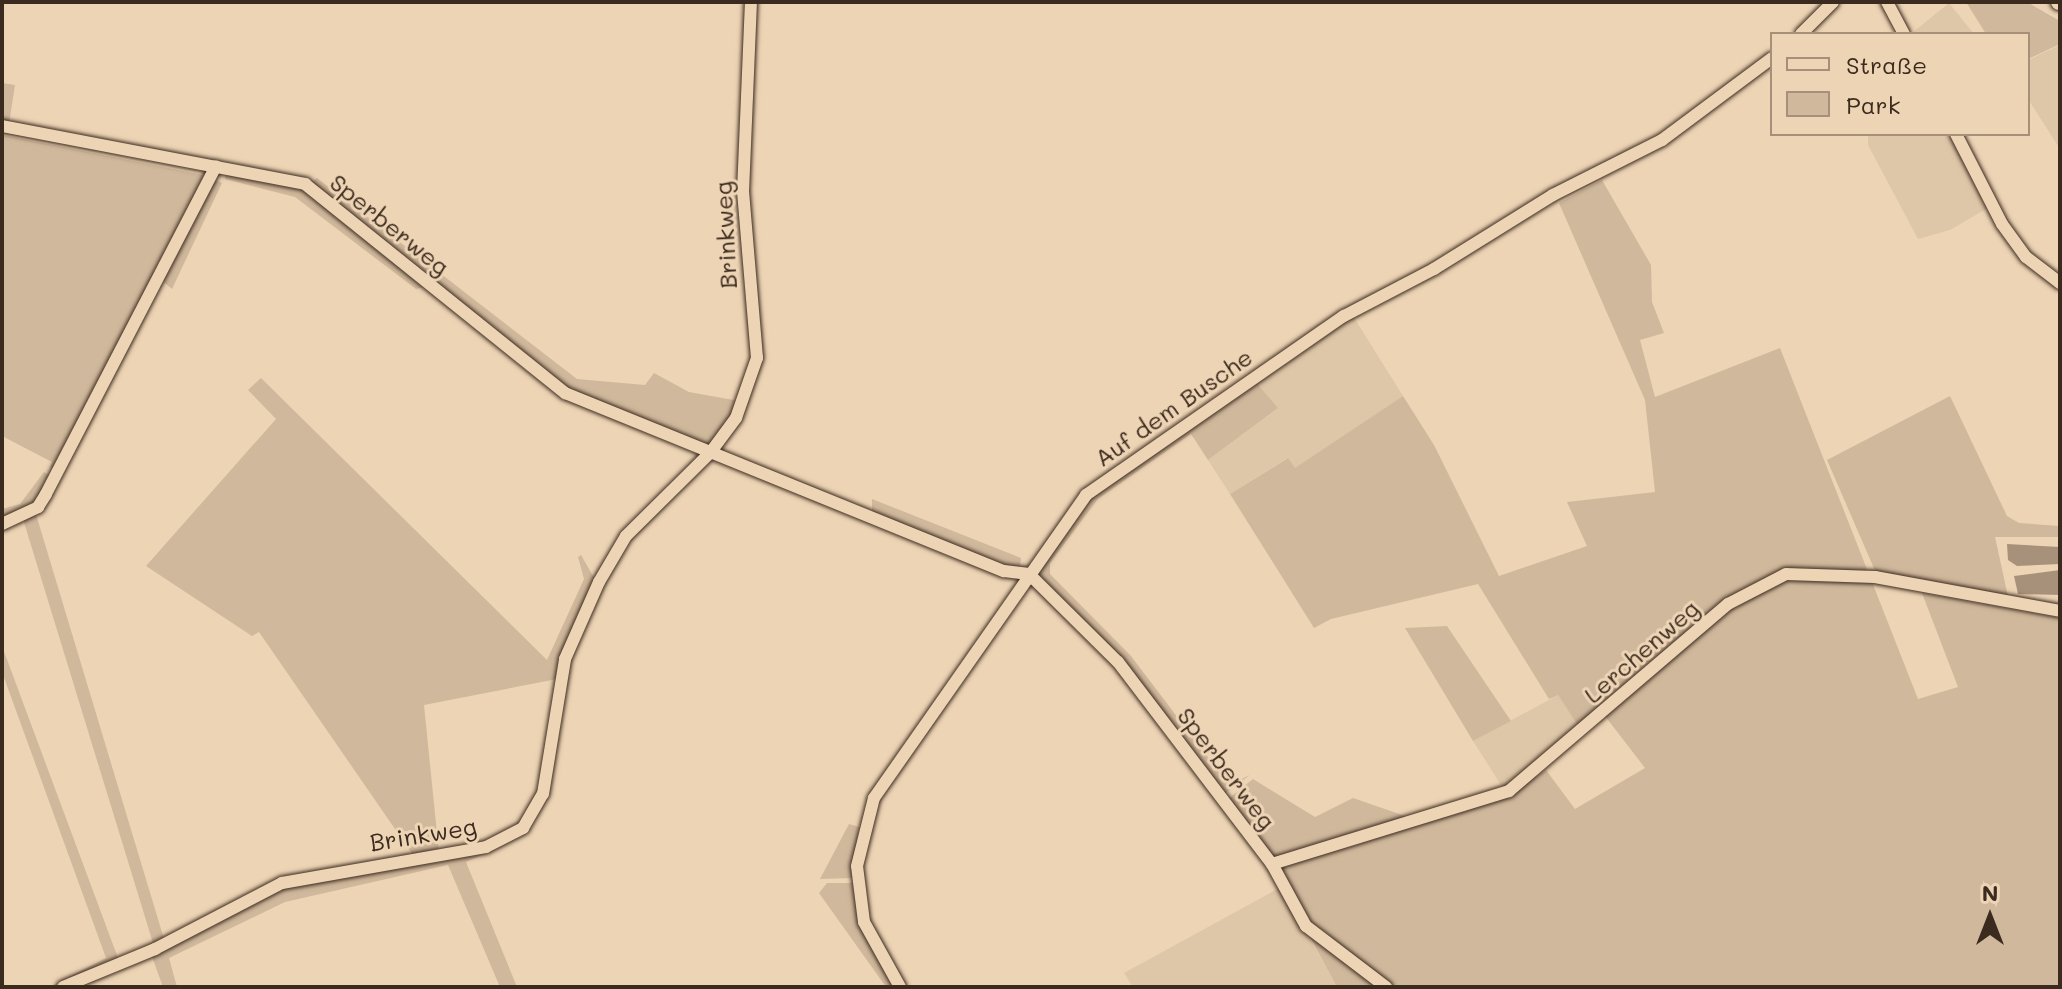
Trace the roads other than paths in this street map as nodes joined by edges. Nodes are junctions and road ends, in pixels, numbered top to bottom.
1 (751, 2) edge
2 (1833, 2) edge
3 (1887, 2) edge
4 (1803, 32) edge
5 (1903, 32) edge
6 (1770, 59) edge
7 (2, 126) edge
8 (1957, 136) edge
9 (216, 166) junction
10 (2060, 283) edge
11 (710, 453) junction
12 (2, 524) edge
13 (1004, 571) junction
14 (1029, 574) junction
15 (1017, 589) junction
16 (2060, 611) edge
17 (1272, 864) junction
18 (63, 987) edge
19 (900, 987) edge
20 (1386, 987) edge

1 - 11 street, Brinkweg
2 - 4 street
3 - 5 street
6 - 14 street, Auf dem Busche
7 - 9 street, Sperberweg
8 - 10 street
9 - 11 street, Sperberweg
9 - 12 street
11 - 13 street
11 - 18 street, Brinkweg
13 - 14 street
13 - 15 street
14 - 15 street, Auf dem Busche
14 - 17 street, Sperberweg
15 - 19 street, Auf dem Busche
16 - 17 street, Lerchenweg
17 - 20 street, Sperberweg

